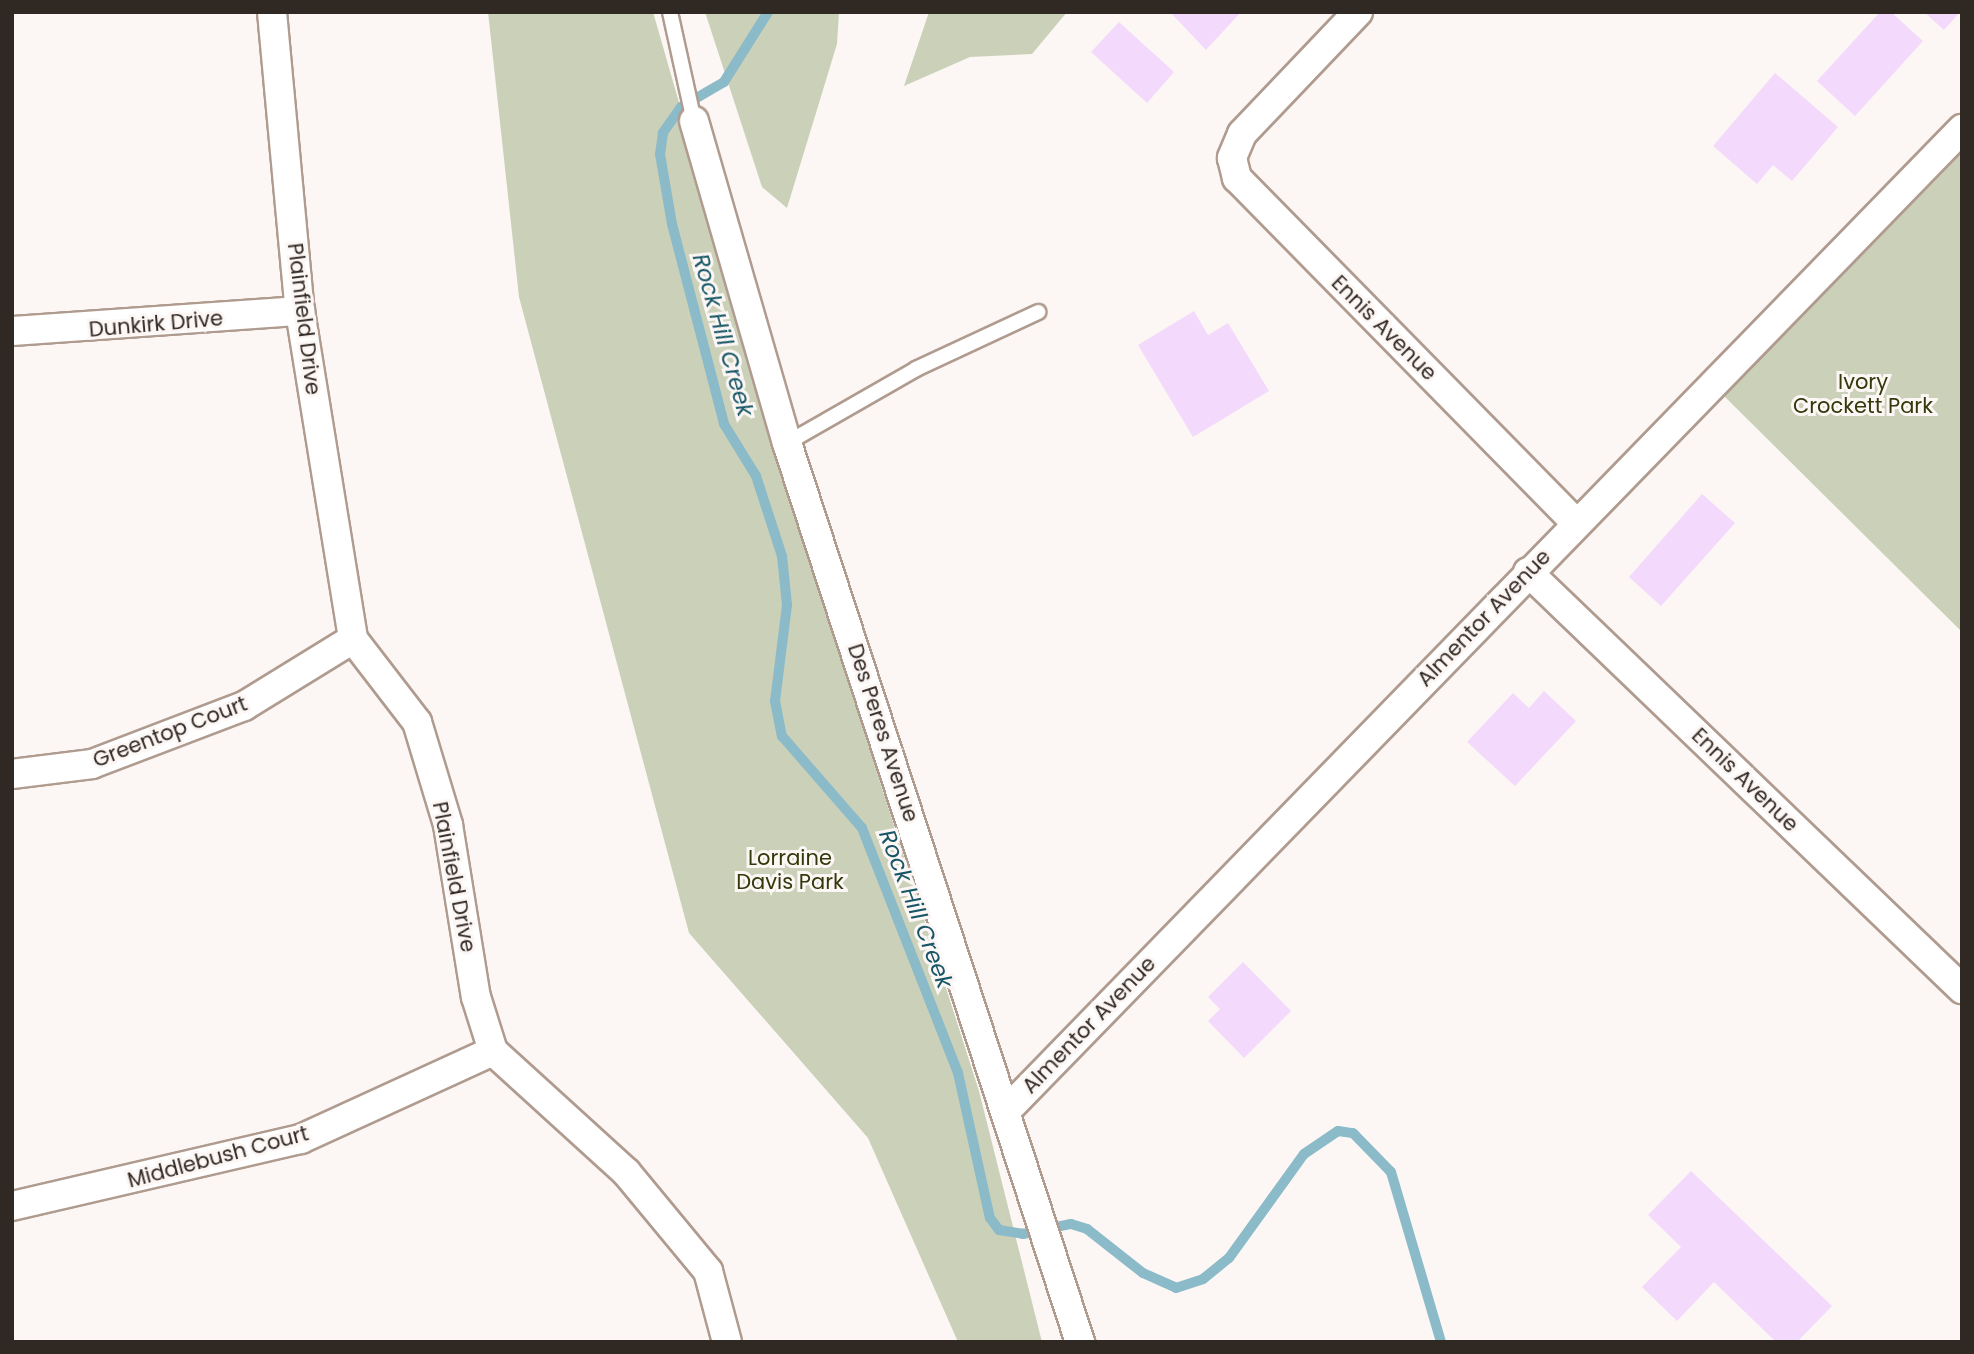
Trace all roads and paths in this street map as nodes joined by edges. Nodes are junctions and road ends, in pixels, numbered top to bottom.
1 (272, 12) edge
2 (670, 12) edge
3 (1358, 12) edge
4 (694, 121) joint
5 (1962, 129) edge
6 (300, 311) junction
7 (1038, 312) dead end
8 (12, 331) edge
9 (787, 443) junction
10 (1576, 523) junction
11 (1528, 572) junction
12 (353, 639) junction
13 (12, 774) edge
14 (1962, 989) edge
15 (493, 1051) junction
16 (1008, 1109) junction
17 (12, 1206) edge
18 (727, 1342) edge
19 (1080, 1342) edge

1 - 6 street, Plainfield Drive
2 - 4 lane
3 - 10 street, Ennis Avenue
4 - 9 street, Des Peres Avenue
5 - 10 street, Almentor Avenue
6 - 8 street, Dunkirk Drive
6 - 12 street, Plainfield Drive
7 - 9 lane
9 - 16 street, Des Peres Avenue
10 - 11 street, Almentor Avenue
11 - 14 street, Ennis Avenue
11 - 16 street, Almentor Avenue
12 - 13 street, Greentop Court
12 - 15 street, Plainfield Drive
15 - 17 street, Middlebush Court
15 - 18 street
16 - 19 street, Des Peres Avenue

